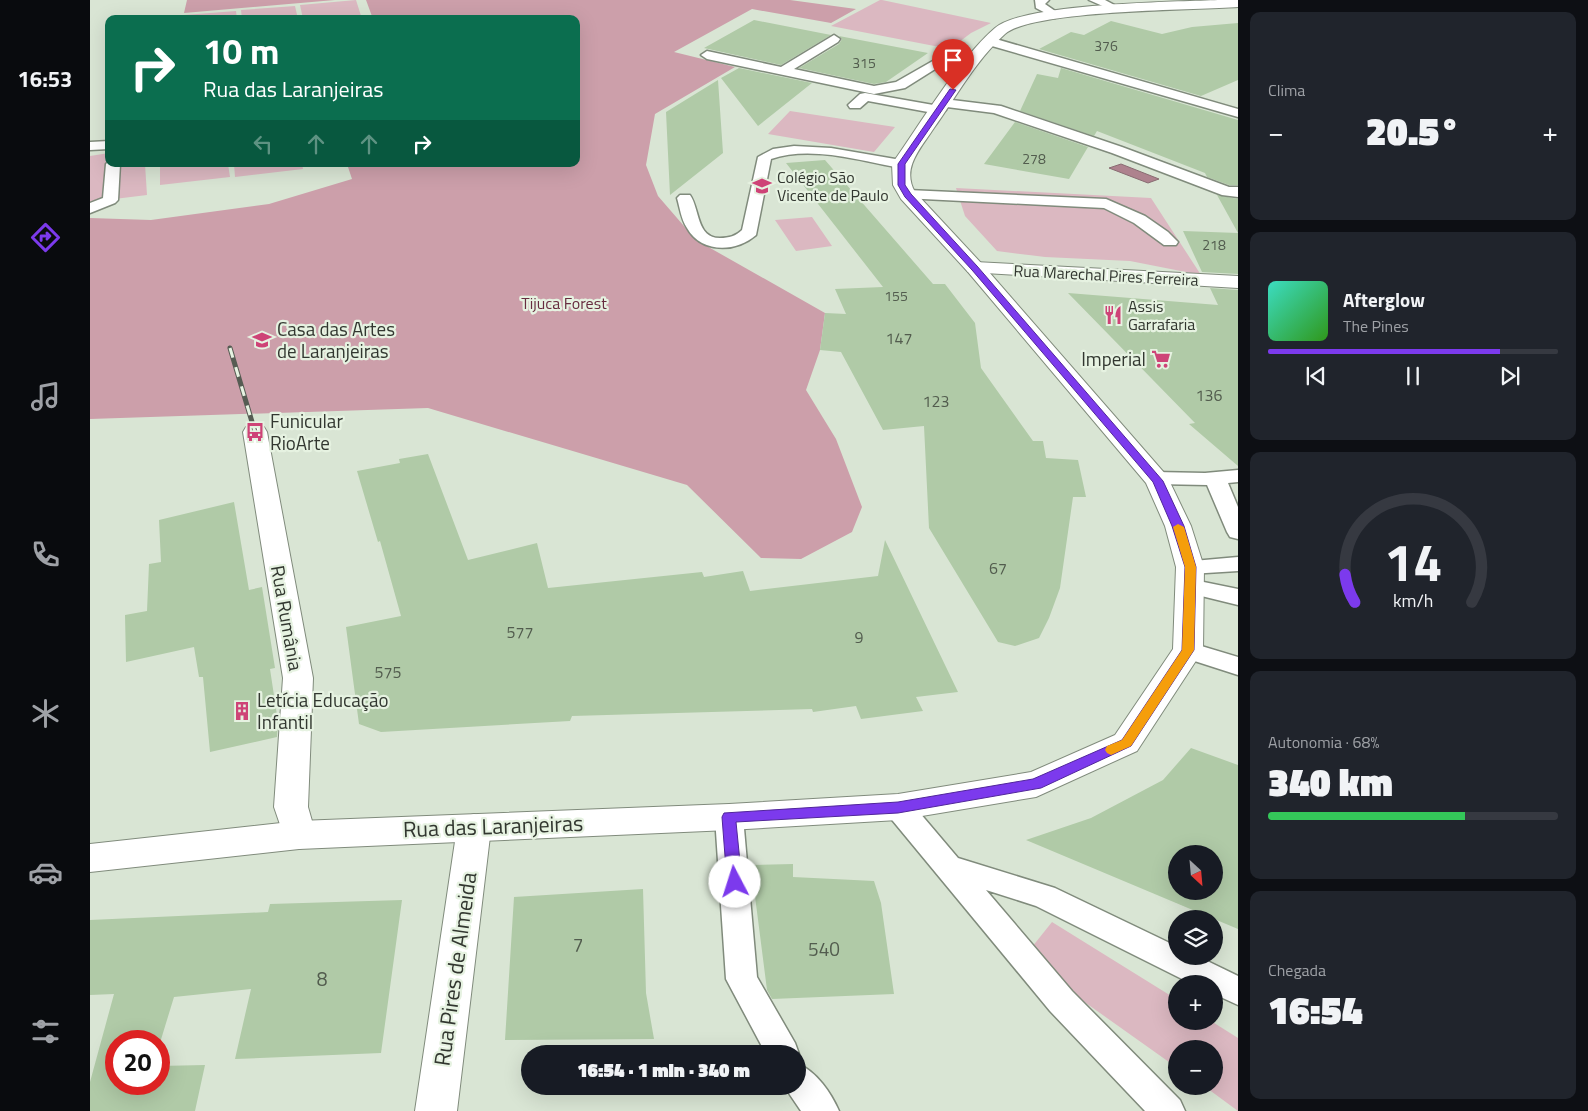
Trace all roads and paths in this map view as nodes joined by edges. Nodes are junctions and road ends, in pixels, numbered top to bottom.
1 (1230, 2) edge
2 (1105, 4) edge
3 (1049, 8) edge
4 (834, 38) dead end
5 (989, 41) junction
6 (707, 55) dead end
7 (970, 64) junction
8 (783, 71) junction
9 (855, 106) dead end
10 (942, 107) junction
11 (1238, 112) edge
12 (105, 145) edge
13 (90, 146) edge
14 (901, 164) junction
15 (113, 167) edge
16 (1238, 192) edge
17 (908, 195) junction
18 (685, 198) dead end
19 (90, 208) edge
20 (1170, 242) dead end
21 (974, 268) junction
22 (1238, 282) edge
23 (255, 432) dead end
24 (1238, 476) edge
25 (1155, 478) junction
26 (1215, 478) junction
27 (1238, 532) edge
28 (1238, 564) edge
29 (1190, 576) junction
30 (1238, 598) edge
31 (1188, 650) junction
32 (1238, 666) edge
33 (898, 808) junction
34 (729, 817) junction
35 (474, 828) junction
36 (299, 834) junction
37 (90, 858) edge
38 (947, 866) junction
39 (1238, 991) edge
40 (778, 1045) edge
41 (806, 1090) edge
42 (436, 1111) edge
43 (822, 1111) edge
44 (1168, 1111) edge

1 - 2 main road
2 - 3 main road
3 - 5 main road
4 - 8 lane
5 - 7 main road
5 - 11 lane
6 - 8 lane
7 - 8 lane
7 - 10 main road
9 - 10 lane
10 - 14 main road
10 - 16 lane
12 - 13 lane
14 - 17 main road
14 - 18 lane
15 - 19 lane
17 - 20 lane
17 - 21 main road
21 - 22 main road, Rua Marechal Pires Ferreira
21 - 25 main road
23 - 36 main road, Rua Rumânia
24 - 26 lane
25 - 26 lane
25 - 29 main road
26 - 27 lane
28 - 29 lane
29 - 30 lane
29 - 31 main road
31 - 32 lane
31 - 33 main road, Rua das Laranjeiras
33 - 34 main road, Rua das Laranjeiras
33 - 38 lane
34 - 35 main road, Rua das Laranjeiras
34 - 40 lane
35 - 36 main road, Rua das Laranjeiras
35 - 42 main road, Rua Pires de Almeida
36 - 37 main road, Rua das Laranjeiras
38 - 39 lane
38 - 44 lane
41 - 43 lane

